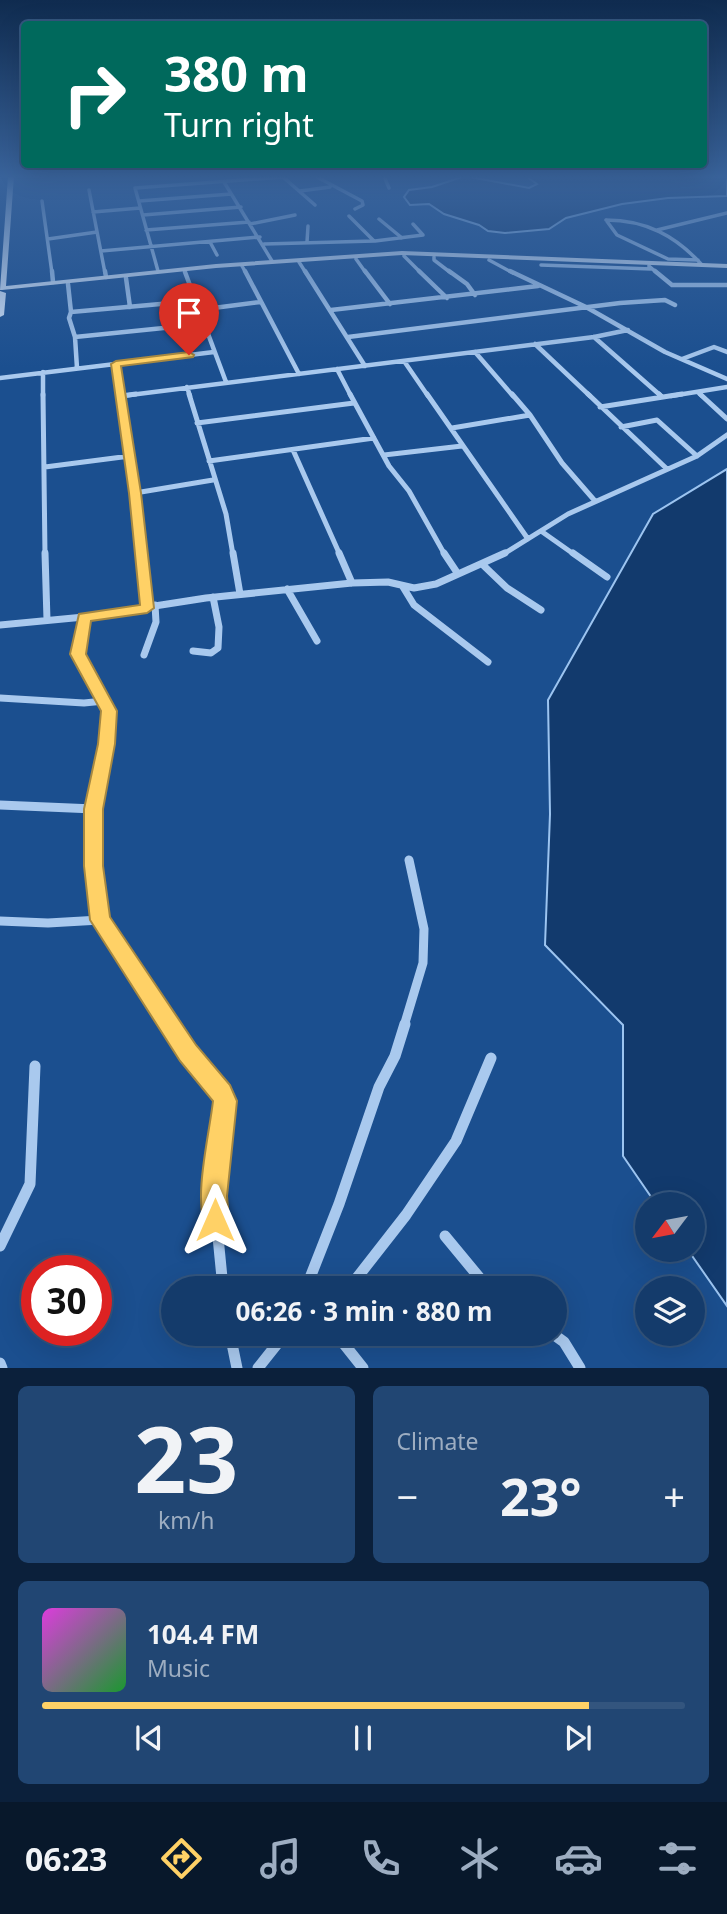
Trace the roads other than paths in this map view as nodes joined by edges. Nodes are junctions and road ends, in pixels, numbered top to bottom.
1 (48, 239) edge
2 (7, 240) edge
3 (99, 240) edge
4 (150, 240) edge
5 (232, 240) edge
6 (262, 240) edge
7 (385, 240) edge
8 (627, 240) edge
9 (675, 240) edge
10 (375, 241) joint
11 (210, 242) junction
12 (307, 242) joint
13 (264, 244) junction
14 (153, 246) junction
15 (101, 251) junction
16 (218, 255) dead end
17 (404, 256) junction
18 (434, 257) junction
19 (356, 259) junction
20 (489, 260) junction
21 (272, 261) junction
22 (299, 262) junction
23 (700, 262) junction
24 (541, 265) dead end
25 (242, 267) junction
26 (727, 267) edge
27 (651, 268) junction
28 (158, 271) junction
29 (185, 272) junction
30 (106, 277) junction
31 (126, 278) junction
32 (53, 282) junction
33 (68, 284) junction
34 (727, 285) edge
35 (538, 286) junction
36 (25, 287) junction
37 (3, 290) edge
38 (475, 295) junction
39 (447, 298) junction
40 (194, 301) junction
41 (260, 302) junction
42 (390, 304) junction
43 (675, 305) dead end
44 (130, 307) junction
45 (586, 307) junction
46 (198, 310) junction
47 (331, 310) junction
48 (71, 312) junction
49 (0, 315) edge
50 (204, 324) junction
51 (628, 330) junction
52 (75, 337) junction
53 (348, 337) junction
54 (594, 337) junction
55 (535, 344) junction
56 (214, 352) junction
57 (475, 352) junction
58 (727, 352) edge
59 (681, 359) junction
60 (404, 362) junction
61 (116, 364) junction
62 (365, 366) junction
63 (77, 368) junction
64 (337, 369) junction
65 (43, 372) junction
66 (299, 374) junction
67 (0, 378) edge
68 (727, 379) edge
69 (226, 382) junction
70 (187, 387) junction
71 (727, 387) edge
72 (698, 392) junction
73 (121, 396) junction
74 (662, 397) junction
75 (354, 403) junction
76 (600, 407) junction
77 (530, 415) junction
78 (727, 419) edge
79 (197, 423) junction
80 (621, 427) junction
81 (452, 428) junction
82 (727, 435) edge
83 (374, 438) junction
84 (463, 446) junction
85 (293, 450) junction
86 (384, 455) junction
87 (130, 456) junction
88 (697, 456) junction
89 (209, 461) junction
90 (45, 467) junction
91 (667, 469) junction
92 (214, 480) junction
93 (135, 493) junction
94 (595, 500) junction
95 (541, 531) junction
96 (528, 539) junction
97 (483, 565) junction
98 (458, 574) junction
99 (607, 577) dead end
100 (352, 583) junction
101 (403, 587) junction
102 (287, 589) junction
103 (240, 594) junction
104 (212, 597) junction
105 (151, 607) junction
106 (541, 610) dead end
107 (84, 617) junction
108 (47, 621) junction
109 (0, 625) edge
110 (317, 641) dead end
111 (193, 651) dead end
112 (144, 655) dead end
113 (488, 662) dead end
114 (0, 698) edge
115 (104, 701) junction
116 (0, 805) edge
117 (94, 809) junction
118 (409, 860) dead end
119 (100, 920) junction
120 (0, 921) edge
121 (491, 1058) dead end
122 (35, 1066) dead end
123 (445, 1236) dead end
124 (0, 1246) edge
125 (222, 1276) edge
126 (311, 1276) edge
127 (359, 1276) edge
128 (478, 1276) edge
129 (232, 1346) edge
130 (276, 1346) edge
131 (346, 1346) edge
132 (566, 1346) edge
133 (0, 1363) edge
134 (2, 1368) edge
135 (237, 1368) edge
136 (258, 1368) edge
137 (363, 1368) edge
138 (580, 1368) edge

1 - 32 street
2 - 37 main road
3 - 15 street
4 - 14 street
5 - 11 street
6 - 13 street
7 - 10 street
8 - 23 street
9 - 23 street
10 - 12 street
11 - 14 street
11 - 16 street
12 - 13 street
13 - 21 street
14 - 15 street
14 - 28 street
15 - 30 street
17 - 18 main road
17 - 19 main road
17 - 39 street
18 - 20 main road
18 - 38 street
19 - 22 main road
19 - 42 street
20 - 27 main road
20 - 35 street
21 - 23 main road
21 - 28 main road
22 - 25 main road
22 - 47 street
23 - 26 main road
24 - 27 street
25 - 29 main road
25 - 41 street
26 - 27 main road
27 - 34 street
28 - 30 main road
29 - 31 main road
29 - 40 street
30 - 32 main road
31 - 33 main road
31 - 44 street
32 - 36 main road
33 - 36 main road
33 - 48 street
35 - 38 street
35 - 45 street
36 - 37 main road
36 - 37 main road
37 - 49 main road
38 - 39 street
39 - 42 street
40 - 44 street
40 - 46 street
41 - 46 street
41 - 66 street
42 - 47 street
43 - 45 street
44 - 48 street
45 - 51 street
45 - 53 street
46 - 50 street
47 - 53 street
48 - 52 street
50 - 52 street
50 - 56 street
51 - 54 street
51 - 59 street
52 - 63 street
53 - 62 street
54 - 55 street
54 - 74 street
55 - 57 street
55 - 76 street
56 - 61 street
56 - 69 street
57 - 60 street
57 - 77 street
58 - 59 street
59 - 68 street
60 - 62 street
60 - 81 street
61 - 63 street
61 - 73 street
62 - 64 street
63 - 65 street
64 - 66 street
64 - 75 street
65 - 67 street
65 - 90 street
66 - 69 street
69 - 70 street
70 - 73 street
70 - 79 street
71 - 72 street
72 - 74 street
72 - 78 street
73 - 87 street
74 - 76 street
75 - 79 street
75 - 83 street
76 - 80 street
77 - 81 street
77 - 94 street
79 - 89 street
80 - 88 street
80 - 91 street
81 - 84 street
82 - 88 street
83 - 85 street
83 - 86 street
84 - 86 street
84 - 96 street
85 - 89 street
85 - 100 street
86 - 98 street
87 - 90 street
87 - 93 street
88 - 91 street
89 - 92 street
90 - 108 street
91 - 94 street
92 - 93 street
92 - 103 street
93 - 105 street
94 - 95 street
95 - 96 street
95 - 99 street
96 - 97 street
97 - 98 street
97 - 106 street
98 - 101 street
100 - 101 street
100 - 102 street
101 - 113 street
102 - 103 street
102 - 110 street
103 - 104 street
104 - 105 street
104 - 111 street
105 - 107 street
105 - 112 street
107 - 108 street
107 - 115 street
108 - 109 street
114 - 115 street
115 - 117 street
116 - 117 street
117 - 119 street
118 - 126 street
119 - 120 street
119 - 125 street
121 - 127 street
122 - 124 street
123 - 128 street
129 - 135 street
130 - 136 street
131 - 137 street
132 - 138 street
133 - 134 street

